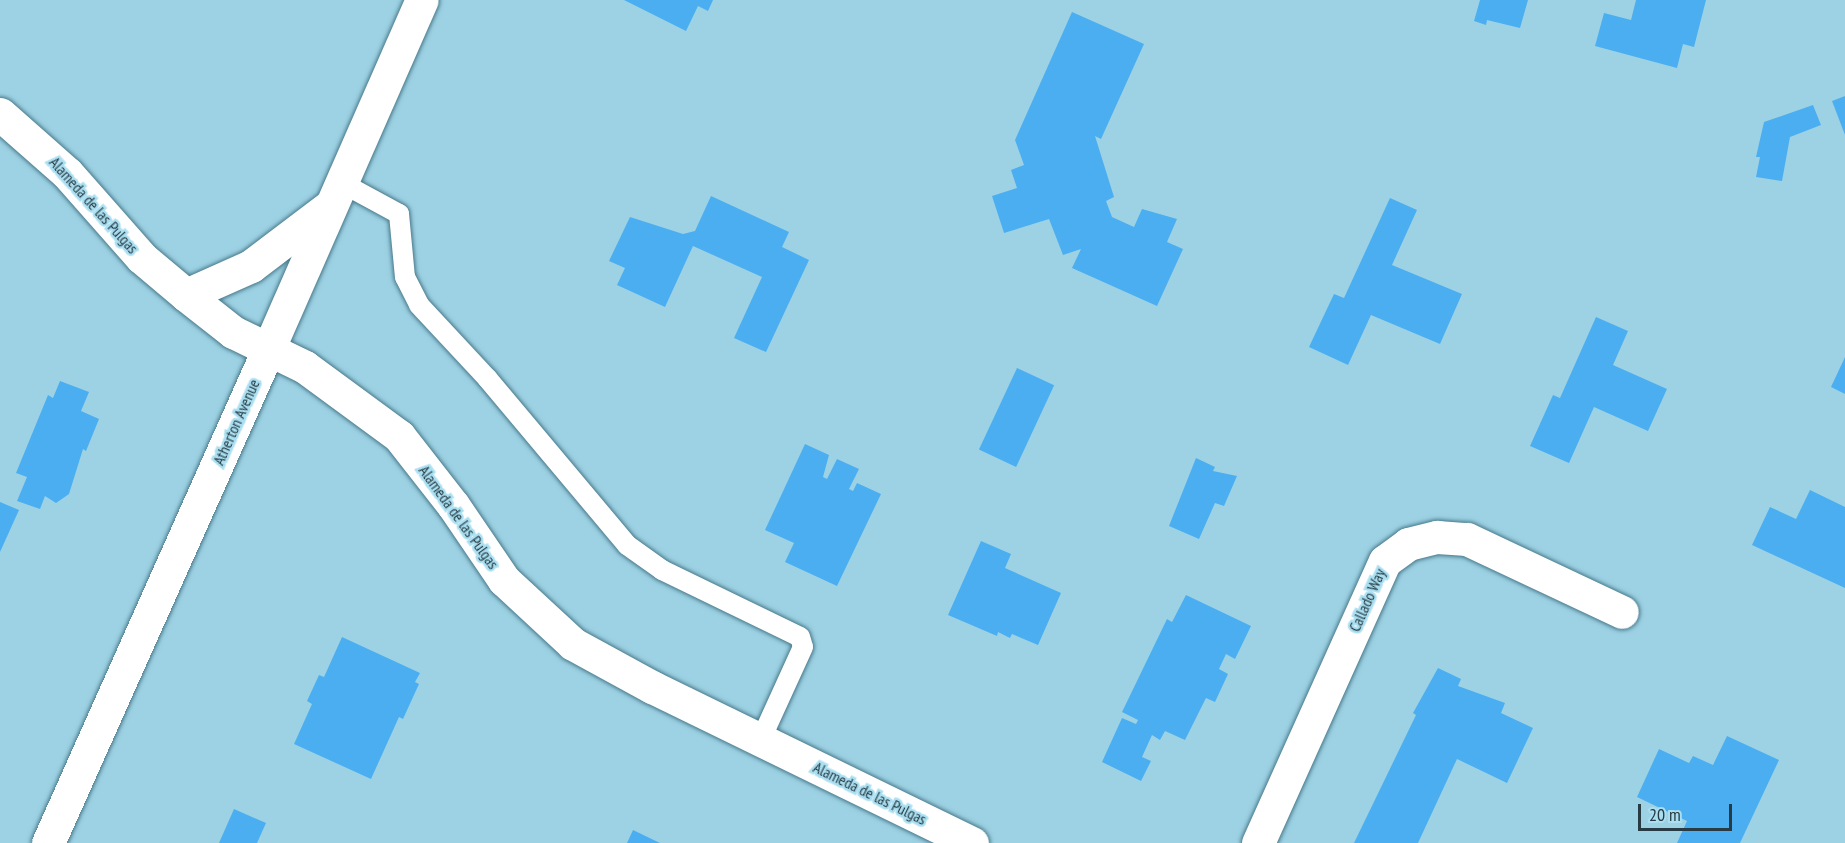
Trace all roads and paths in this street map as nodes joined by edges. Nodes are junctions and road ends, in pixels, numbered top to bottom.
1 (422, 0) edge
2 (0, 114) edge
3 (337, 194) junction
4 (186, 295) junction
5 (268, 350) junction
6 (1622, 612) dead end
7 (761, 740) junction
8 (48, 843) edge
9 (972, 843) edge
10 (1258, 843) edge

1 - 3 street, Atherton Avenue
2 - 4 street, Alameda de las Pulgas
3 - 4 street
3 - 5 street, Atherton Avenue
3 - 7 lane
4 - 5 street, Alameda de las Pulgas
5 - 7 street, Alameda de las Pulgas
5 - 8 street, Atherton Avenue
6 - 10 street, Callado Way
7 - 9 street, Alameda de las Pulgas

